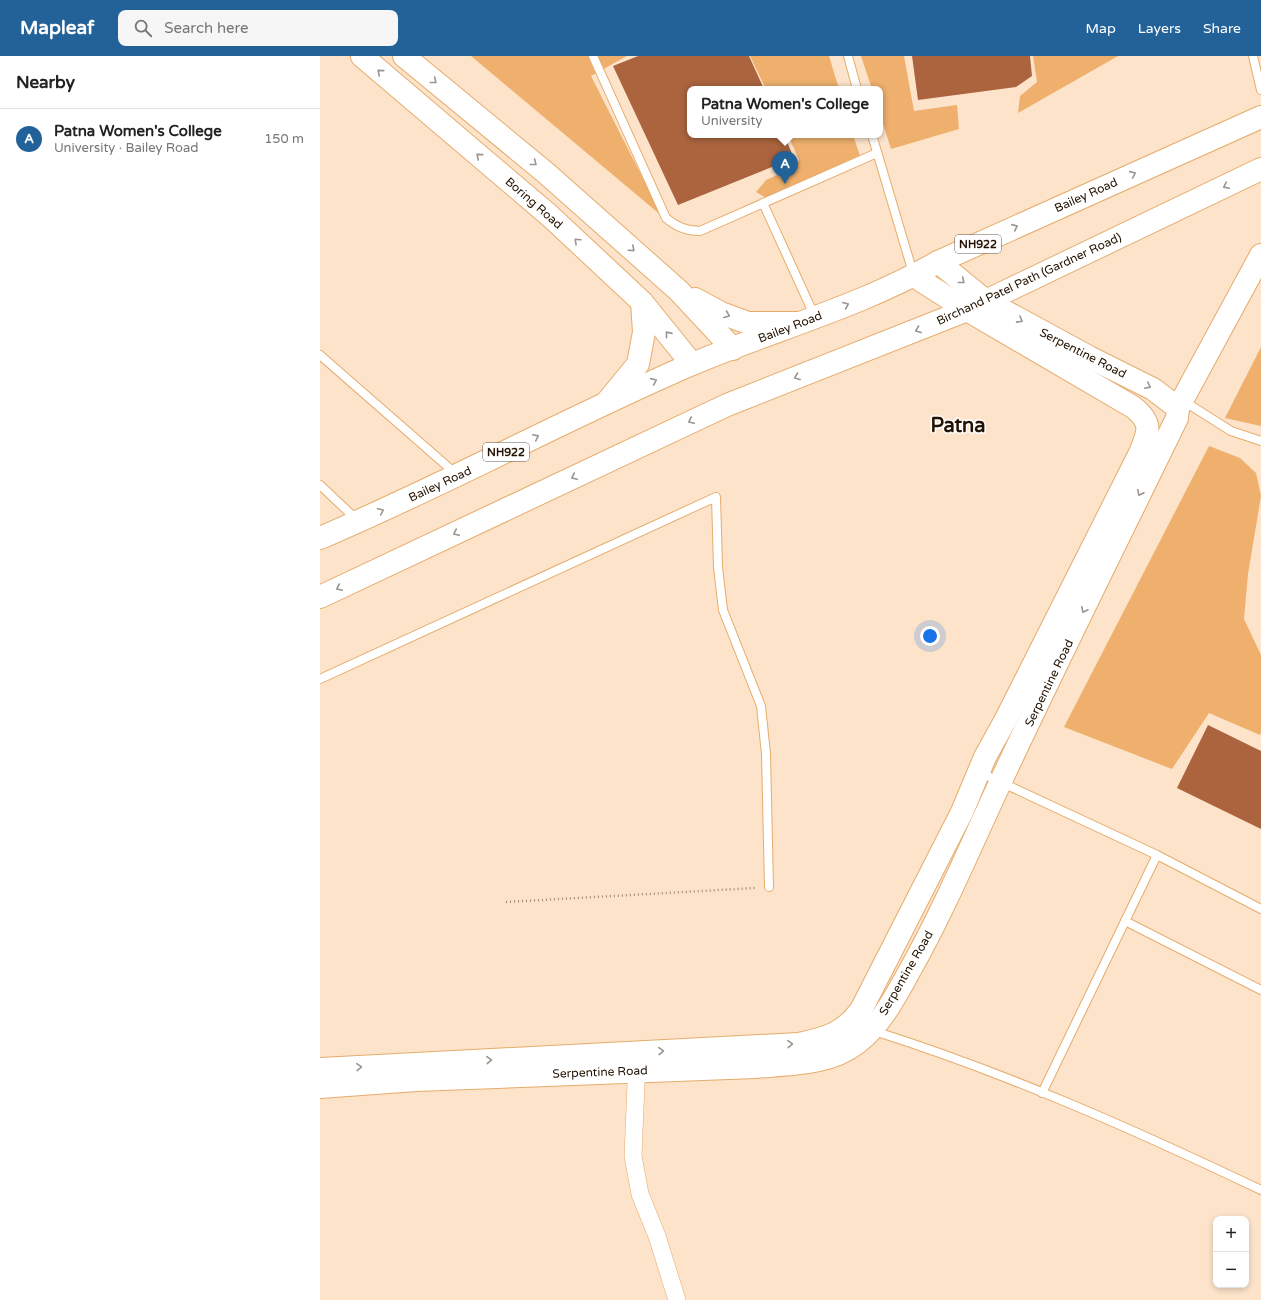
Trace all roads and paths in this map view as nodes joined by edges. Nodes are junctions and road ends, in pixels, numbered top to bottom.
1 (362, 56) edge
2 (404, 56) edge
3 (593, 56) edge
4 (848, 56) edge
5 (1253, 56) edge
6 (856, 86) edge
7 (1261, 90) edge
8 (1261, 117) edge
9 (873, 138) edge
10 (877, 153) junction
11 (1261, 169) edge
12 (763, 203) junction
13 (1261, 255) edge
14 (938, 262) junction
15 (914, 276) junction
16 (679, 291) junction
17 (642, 302) junction
18 (977, 306) junction
19 (809, 320) junction
20 (733, 349) junction
21 (320, 355) edge
22 (692, 364) junction
23 (606, 402) junction
24 (1180, 404) junction
25 (1261, 440) edge
26 (458, 476) junction
27 (320, 485) edge
28 (359, 522) junction
29 (320, 538) edge
30 (320, 597) edge
31 (320, 679) edge
32 (979, 772) junction
33 (1001, 781) junction
34 (1157, 855) junction
35 (769, 887) joint
36 (506, 902) dead end
37 (1261, 909) edge
38 (1125, 921) junction
39 (1261, 990) edge
40 (870, 1030) junction
41 (844, 1041) junction
42 (637, 1061) junction
43 (320, 1069) edge
44 (320, 1087) edge
45 (1042, 1093) junction
46 (1261, 1190) edge
47 (677, 1300) edge

17 -> 1 main road, Boring Road
2 -> 16 main road
3 - 12 lane
4 - 6 lane
5 - 7 lane
14 -> 8 main road, Bailey Road / NH922
9 - 10 lane
10 - 12 lane
10 - 15 lane
11 -> 18 main road, Birchand Patel Path (Gardner Road)
12 - 19 lane
13 - 24 main road, Serpentine Road
14 - 15 main road, Bailey Road / NH922
14 -> 18 main road
15 - 18 main road
19 -> 15 main road, Bailey Road / NH922
16 -> 19 main road
16 - 20 main road
22 -> 17 main road, Boring Road
17 - 23 main road
18 -> 24 main road, Serpentine Road
18 -> 30 main road, Birchand Patel Path (Gardner Road)
18 - 32 main road
19 - 20 main road, Bailey Road / NH922
20 - 22 main road, Bailey Road / NH922
21 - 26 lane
23 -> 22 main road, Bailey Road / NH922
26 -> 23 main road, Bailey Road / NH922
24 - 25 lane
24 -> 33 main road, Serpentine Road
28 -> 26 main road, Bailey Road / NH922
27 - 28 lane
28 - 29 main road, Bailey Road / NH922
31 - 35 lane
32 - 33 lane
32 - 41 main road
33 - 34 lane
33 - 40 main road, Serpentine Road
34 - 37 lane
34 - 38 lane
35 - 36 path
38 - 39 lane
38 - 45 lane
40 - 41 main road, Serpentine Road
40 - 45 lane
41 - 42 main road, Serpentine Road
43 -> 42 main road
42 - 44 main road, Serpentine Road
42 - 47 street
45 - 46 lane

